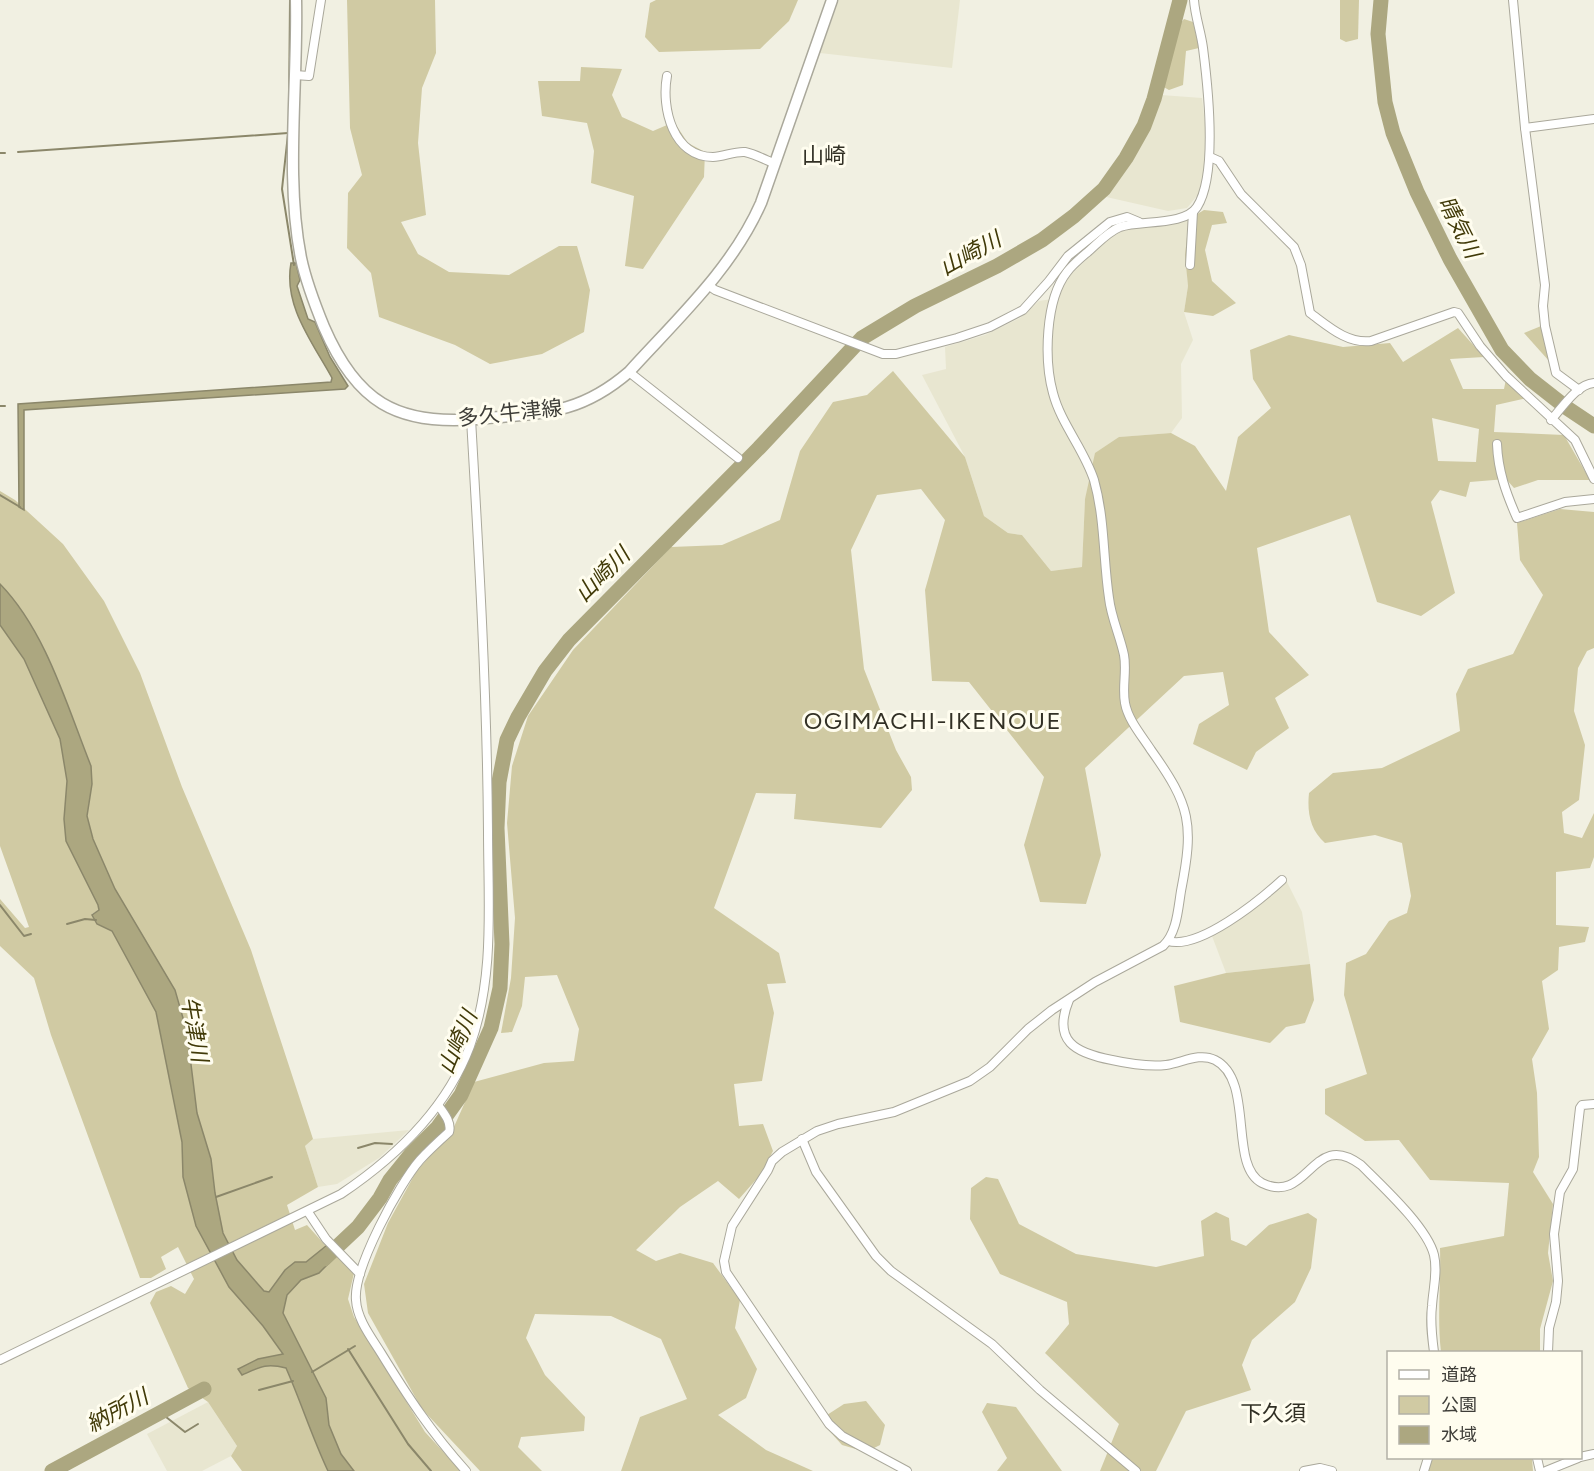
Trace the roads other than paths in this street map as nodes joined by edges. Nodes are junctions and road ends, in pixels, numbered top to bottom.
1 (296, 0) edge
2 (321, 0) edge
3 (832, 0) edge
4 (1194, 0) edge
5 (1513, 0) edge
6 (296, 75) junction
7 (667, 76) dead end
8 (1594, 119) edge
9 (1525, 128) junction
10 (1210, 157) junction
11 (775, 164) junction
12 (1193, 212) junction
13 (1139, 222) junction
14 (1190, 265) dead end
15 (708, 285) junction
16 (629, 372) junction
17 (1594, 383) edge
18 (1579, 390) junction
19 (471, 419) junction
20 (1551, 420) junction
21 (1497, 444) dead end
22 (738, 458) dead end
23 (1594, 479) edge
24 (1594, 499) edge
25 (1282, 880) dead end
26 (1168, 941) junction
27 (1069, 1000) junction
28 (1594, 1104) edge
29 (440, 1108) junction
30 (802, 1139) junction
31 (308, 1212) junction
32 (360, 1274) junction
33 (1434, 1351) edge
34 (1548, 1351) edge
35 (0, 1360) edge
36 (1574, 1459) edge
37 (466, 1471) edge
38 (907, 1471) edge
39 (1136, 1471) edge
40 (1304, 1471) edge
41 (1332, 1471) edge
42 (1546, 1471) edge

1 - 6 main road, 多久牛津線
2 - 6 street
3 - 11 main road, 多久牛津線
4 - 10 street
5 - 9 street
6 - 19 main road, 多久牛津線
7 - 11 street
8 - 9 street
9 - 18 street
10 - 12 street
10 - 20 street
11 - 15 main road, 多久牛津線
12 - 13 street
12 - 14 street
13 - 15 street
13 - 26 street
15 - 16 main road, 多久牛津線
16 - 19 main road, 多久牛津線
16 - 22 street
17 - 18 street
18 - 20 street
19 - 29 street
20 - 23 street
21 - 24 street
25 - 26 street
26 - 27 street
27 - 30 street
27 - 33 street
28 - 34 street
29 - 31 street
29 - 32 street
30 - 38 street
30 - 39 street
31 - 32 street
31 - 35 street
32 - 37 street
36 - 42 street
40 - 41 street

